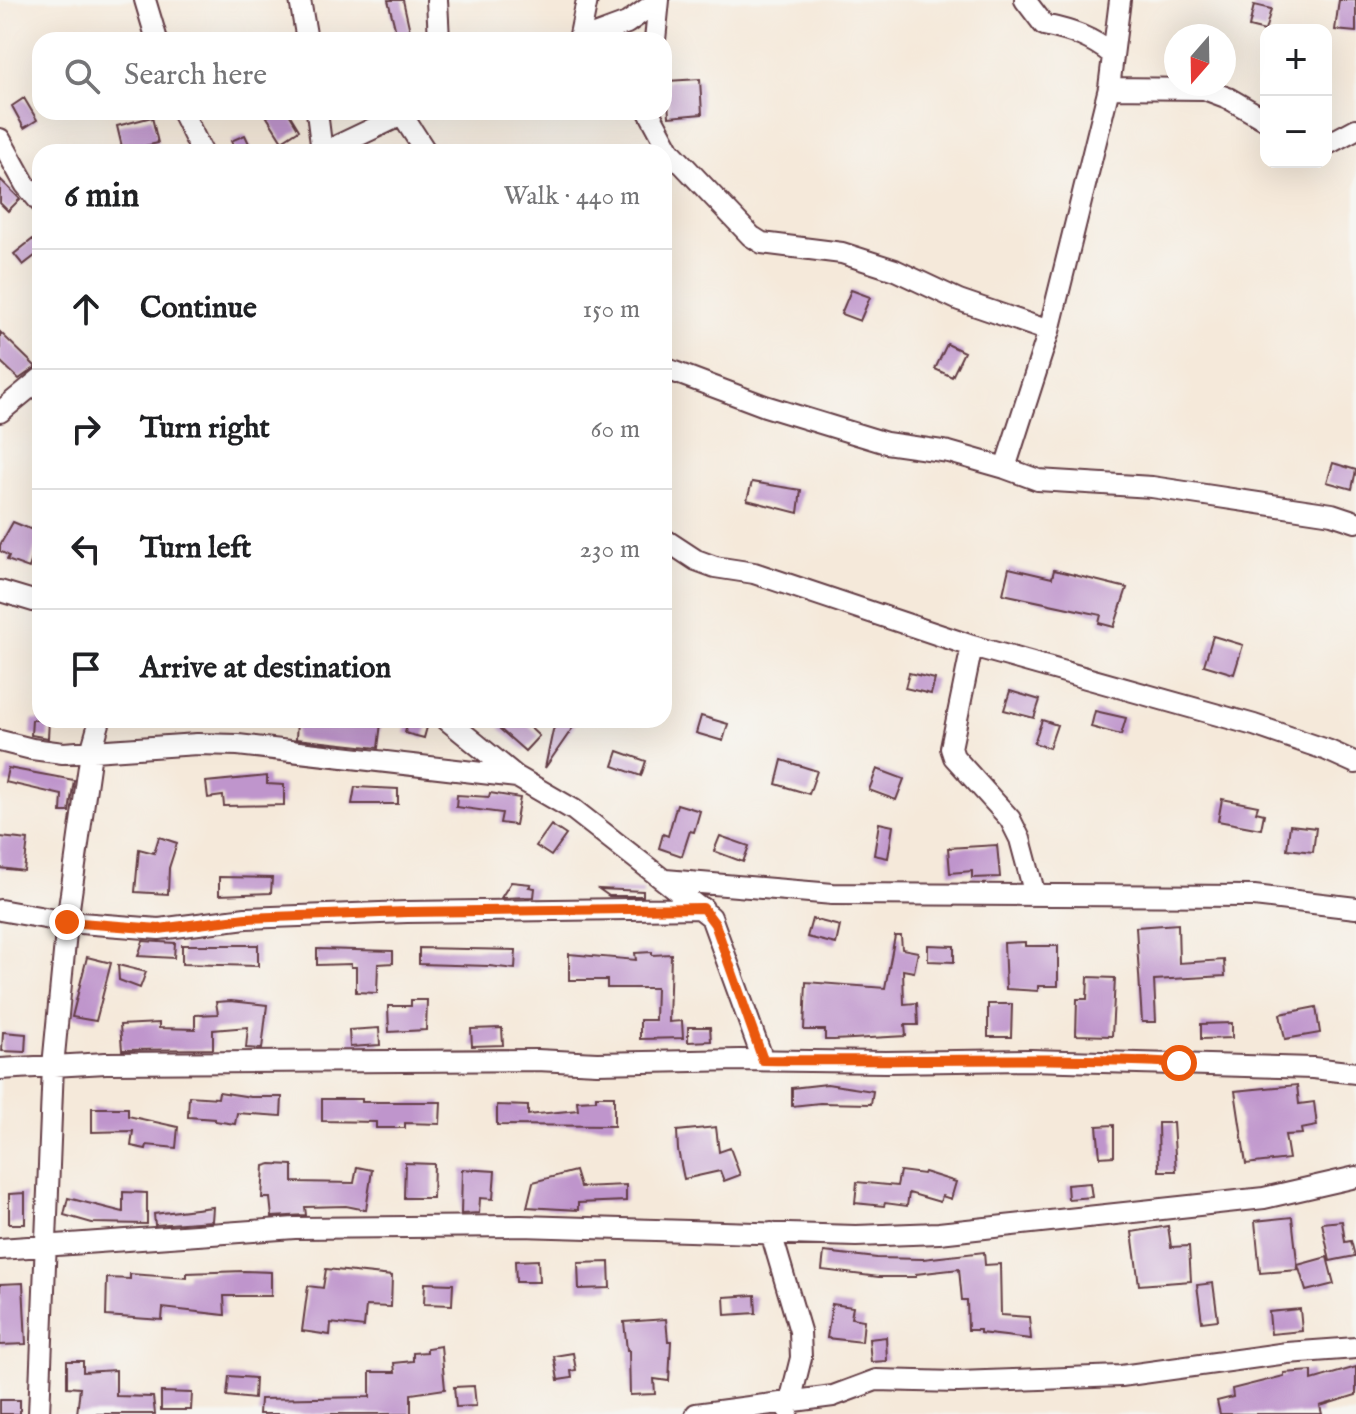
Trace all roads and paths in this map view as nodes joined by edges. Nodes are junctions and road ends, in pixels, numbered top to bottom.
1 (145, 0) edge
2 (300, 0) edge
3 (437, 0) edge
4 (587, 0) edge
5 (659, 0) edge
6 (1025, 0) edge
7 (1120, 0) edge
8 (155, 32) edge
9 (306, 32) edge
10 (439, 32) edge
11 (581, 32) edge
12 (602, 32) edge
13 (656, 32) edge
14 (1113, 55) junction
15 (1109, 88) junction
16 (1260, 117) edge
17 (186, 120) edge
18 (318, 120) edge
19 (390, 120) edge
20 (409, 120) edge
21 (653, 120) edge
22 (1356, 129) edge
23 (0, 139) edge
24 (1332, 142) edge
25 (198, 144) edge
26 (322, 144) edge
27 (340, 144) edge
28 (422, 144) edge
29 (666, 144) edge
30 (672, 153) edge
31 (32, 192) edge
32 (1049, 331) junction
33 (672, 371) edge
34 (32, 386) edge
35 (0, 412) edge
36 (1005, 468) junction
37 (1356, 522) edge
38 (672, 544) edge
39 (0, 591) edge
40 (32, 601) edge
41 (972, 646) junction
42 (98, 728) edge
43 (472, 729) edge
44 (0, 741) edge
45 (91, 752) junction
46 (1356, 763) edge
47 (517, 777) junction
48 (665, 880) junction
49 (1035, 895) junction
50 (703, 908) junction
51 (1356, 908) edge
52 (0, 910) edge
53 (67, 922) junction
54 (763, 1060) junction
55 (53, 1066) junction
56 (0, 1069) edge
57 (1356, 1073) edge
58 (1356, 1177) edge
59 (771, 1233) junction
60 (46, 1247) junction
61 (0, 1249) edge
62 (1356, 1348) edge
63 (789, 1407) edge
64 (39, 1414) edge
65 (696, 1414) edge

1 - 8 street
2 - 9 street
3 - 10 street
4 - 11 street
5 - 12 street
5 - 13 street
6 - 14 street
7 - 14 street
14 - 15 street
15 - 16 street
15 - 32 street
17 - 25 street
18 - 26 street
19 - 27 street
20 - 28 street
21 - 29 street
22 - 24 street
23 - 31 street
30 - 32 street
32 - 36 street
33 - 36 street
34 - 35 street
36 - 37 street
38 - 41 street
39 - 40 street
41 - 46 street
41 - 49 street
42 - 45 street
43 - 47 street
44 - 45 street
45 - 47 street
45 - 53 street
47 - 48 street
48 - 49 street
48 - 50 street
49 - 51 street
50 - 53 street
50 - 54 street
52 - 53 street
53 - 55 street
54 - 55 street
54 - 57 street
55 - 56 street
55 - 60 street
58 - 59 street
59 - 60 street
59 - 63 street
60 - 61 street
60 - 64 street
62 - 63 street
63 - 65 street

